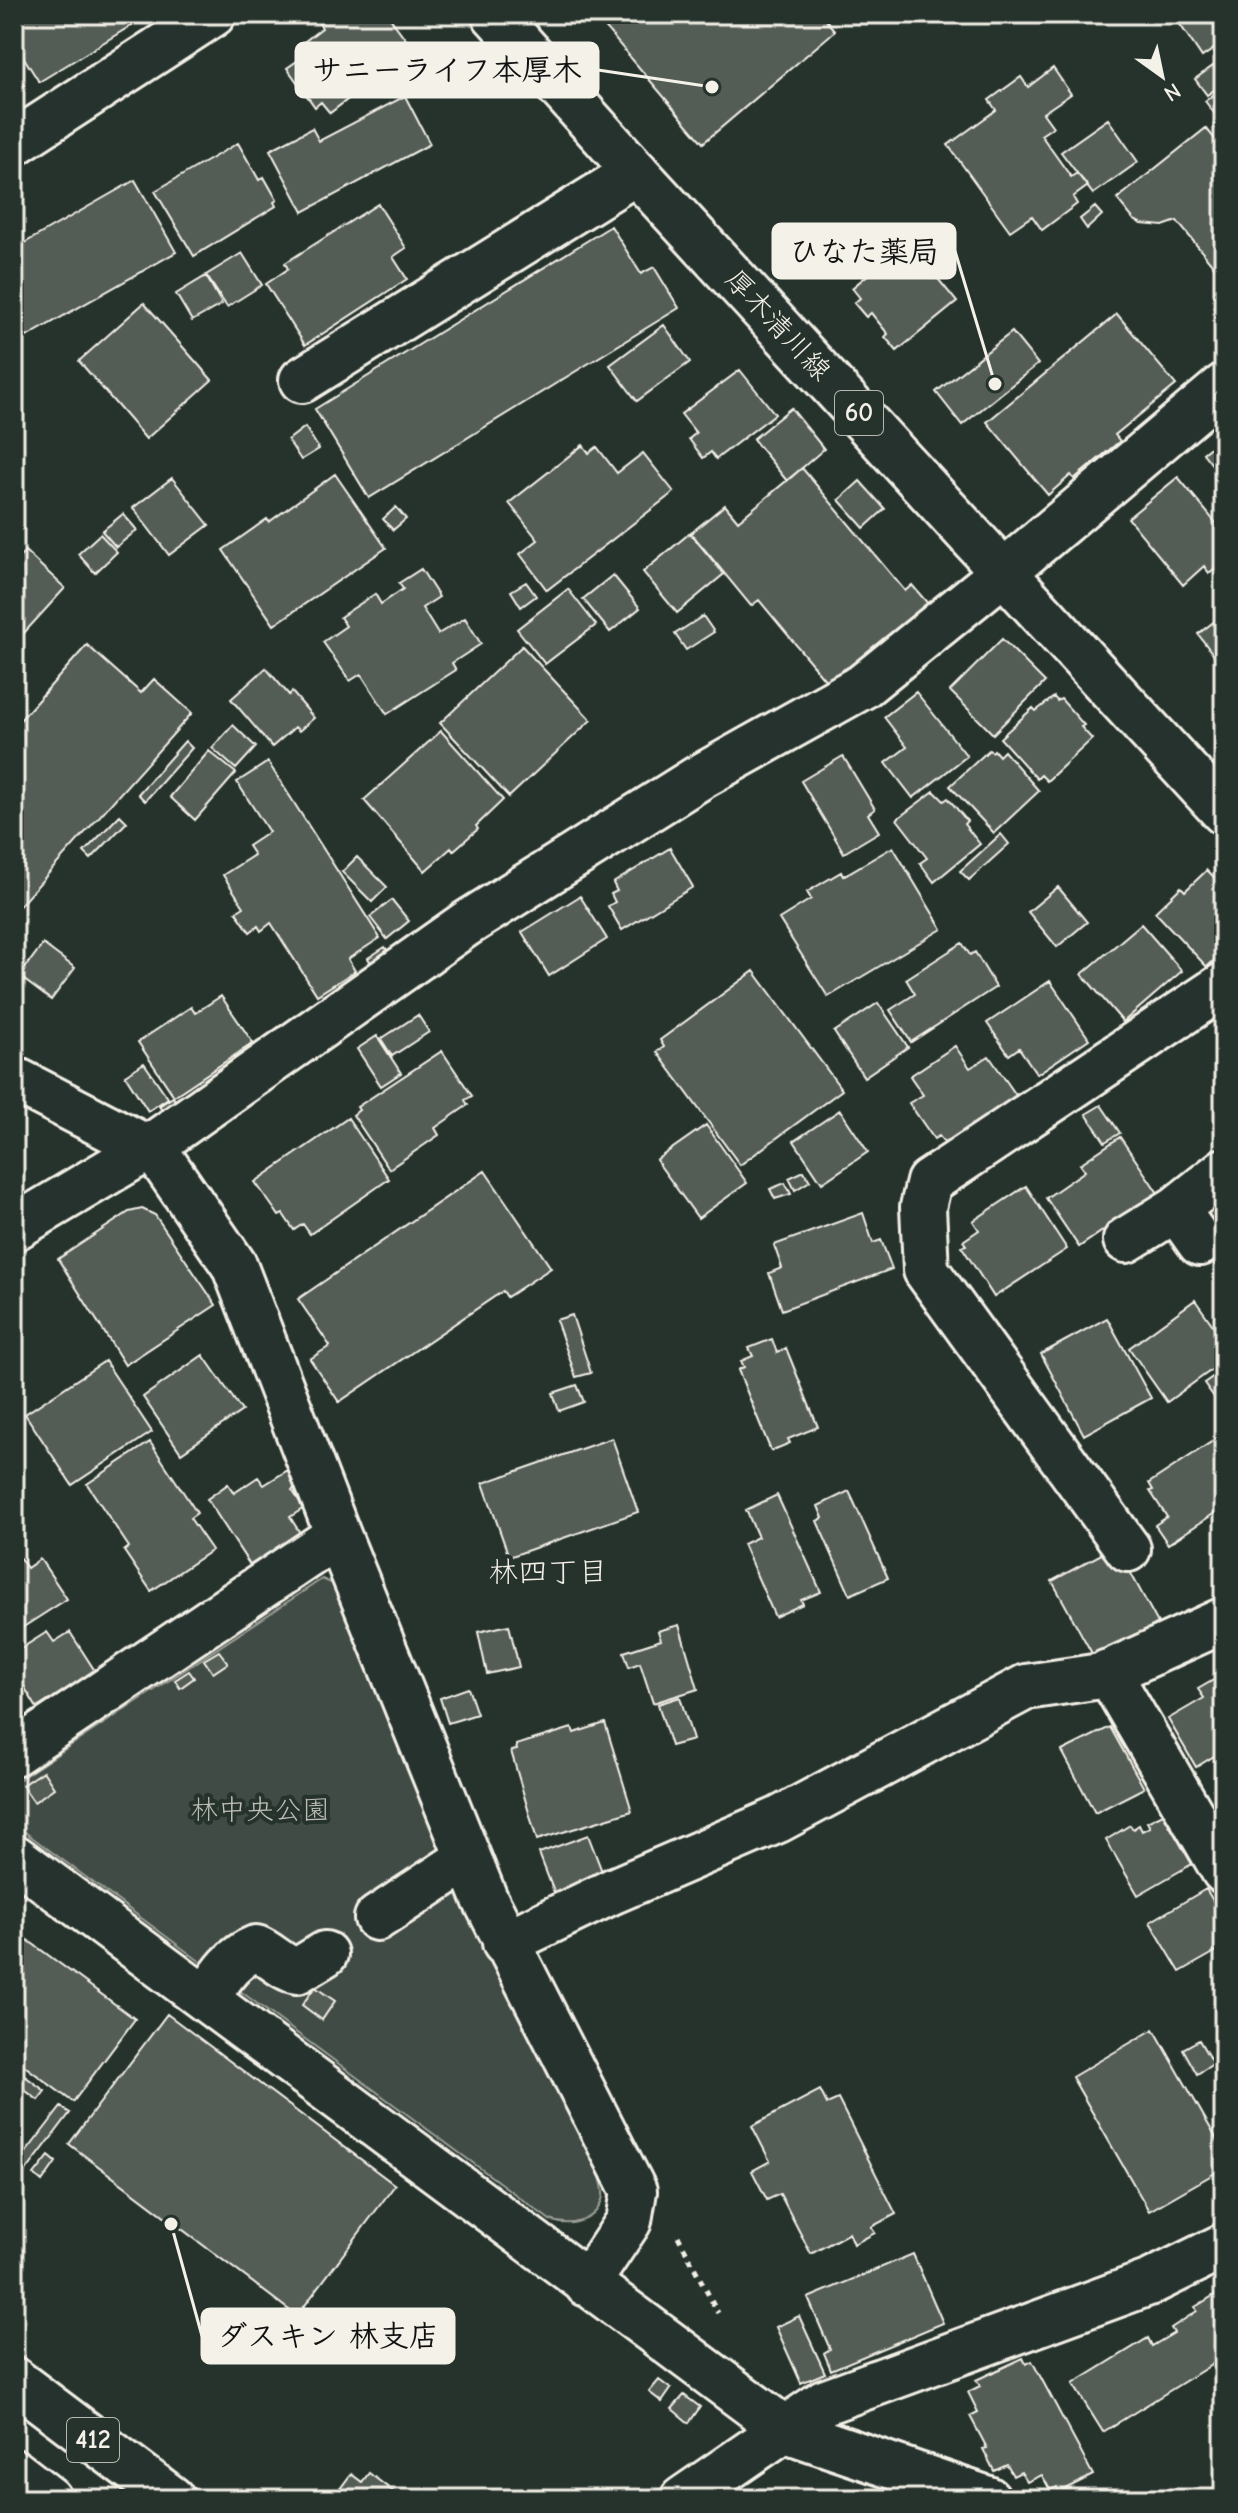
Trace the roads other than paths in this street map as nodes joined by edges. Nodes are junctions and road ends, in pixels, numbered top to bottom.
1 (213, 14) edge
2 (494, 14) edge
3 (14, 143) edge
4 (636, 172) junction
5 (302, 380) dead end
6 (1224, 386) edge
7 (1005, 571) junction
8 (1224, 812) edge
9 (1224, 985) edge
10 (14, 1079) edge
11 (150, 1147) junction
12 (896, 1166) dead end
13 (1224, 1171) edge
14 (923, 1207) junction
15 (14, 1228) edge
16 (1126, 1240) dead end
17 (338, 1535) junction
18 (1128, 1549) dead end
19 (1224, 1620) edge
20 (1108, 1672) junction
21 (14, 1753) edge
22 (14, 1857) edge
23 (468, 1858) junction
24 (1224, 1871) edge
25 (377, 1918) dead end
26 (505, 1943) junction
27 (325, 1954) dead end
28 (206, 1999) junction
29 (1224, 2246) edge
30 (587, 2284) junction
31 (14, 2380) edge
32 (786, 2430) junction
33 (14, 2472) edge
34 (49, 2499) edge
35 (172, 2499) edge
36 (683, 2499) edge
37 (988, 2499) edge

1 - 3 main road
2 - 4 main road, 厚木清川線 / 60
4 - 5 main road
4 - 7 main road, 厚木清川線 / 60
6 - 7 main road
7 - 8 main road, 厚木清川線 / 60
7 - 11 main road
9 - 14 main road
10 - 11 main road
11 - 15 main road
11 - 17 main road
12 - 14 main road
13 - 16 main road
14 - 18 main road
17 - 21 main road
17 - 23 main road
19 - 20 main road
20 - 24 main road
20 - 26 main road
22 - 28 main road
23 - 25 main road
23 - 26 main road
26 - 30 main road
27 - 28 main road
28 - 30 main road
29 - 32 main road
30 - 32 main road
31 - 35 main road, 412
32 - 36 main road
32 - 37 main road
33 - 34 main road, 412

